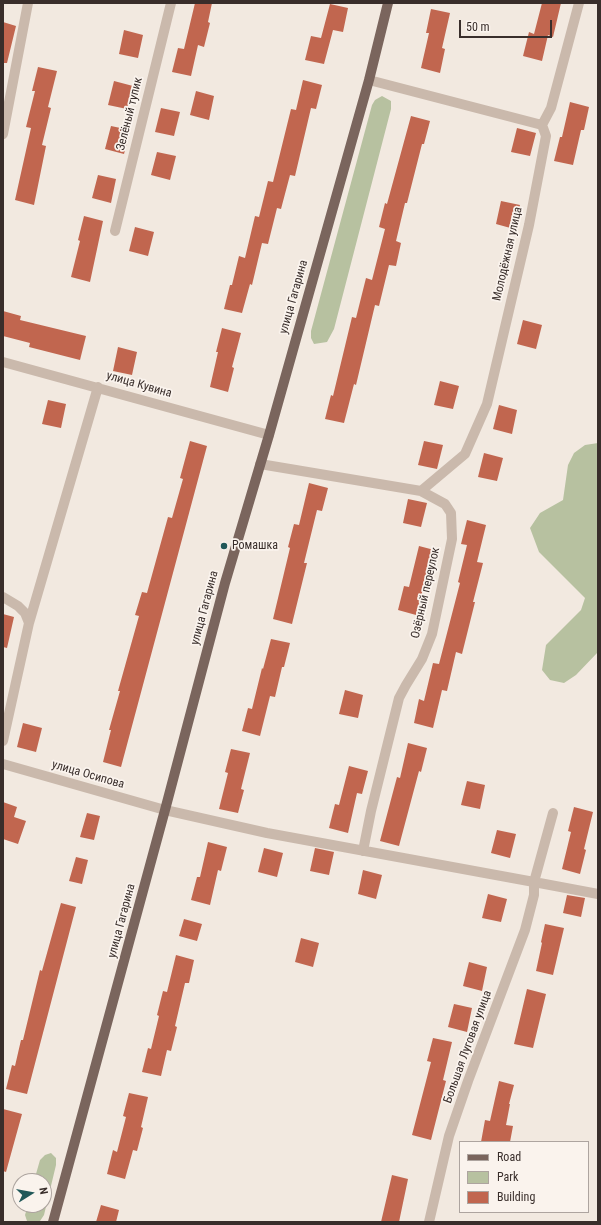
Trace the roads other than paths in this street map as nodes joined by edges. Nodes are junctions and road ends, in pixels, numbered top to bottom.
1 (28, 3) edge
2 (171, 3) edge
3 (388, 3) edge
4 (579, 3) edge
5 (369, 80) junction
6 (542, 124) junction
7 (3, 134) edge
8 (115, 232) dead end
9 (3, 362) edge
10 (98, 387) junction
11 (269, 435) junction
12 (260, 464) junction
13 (421, 491) junction
14 (3, 597) edge
15 (30, 623) junction
16 (3, 740) edge
17 (3, 764) edge
18 (165, 810) junction
19 (553, 813) dead end
20 (363, 851) junction
21 (534, 882) junction
22 (598, 894) edge
23 (53, 1222) edge
24 (429, 1222) edge

1 - 7 street
2 - 8 street, Зелёный тупик
3 - 5 main road, улица Гагарина
4 - 6 street
5 - 6 street
5 - 11 main road, улица Гагарина
6 - 13 street, Молодёжная улица
9 - 10 street, улица Кувина
10 - 11 street, улица Кувина
10 - 15 street
11 - 12 main road, улица Гагарина
12 - 13 street, Озёрный переулок
12 - 18 main road, улица Гагарина
13 - 20 street, Озёрный переулок
14 - 15 street
15 - 16 street
17 - 18 street, улица Осипова
18 - 20 street, улица Осипова
18 - 23 main road, улица Гагарина
19 - 21 street, Большая Луговая улица
20 - 21 street, улица Осипова
21 - 22 street, улица Осипова
21 - 24 street, Большая Луговая улица

